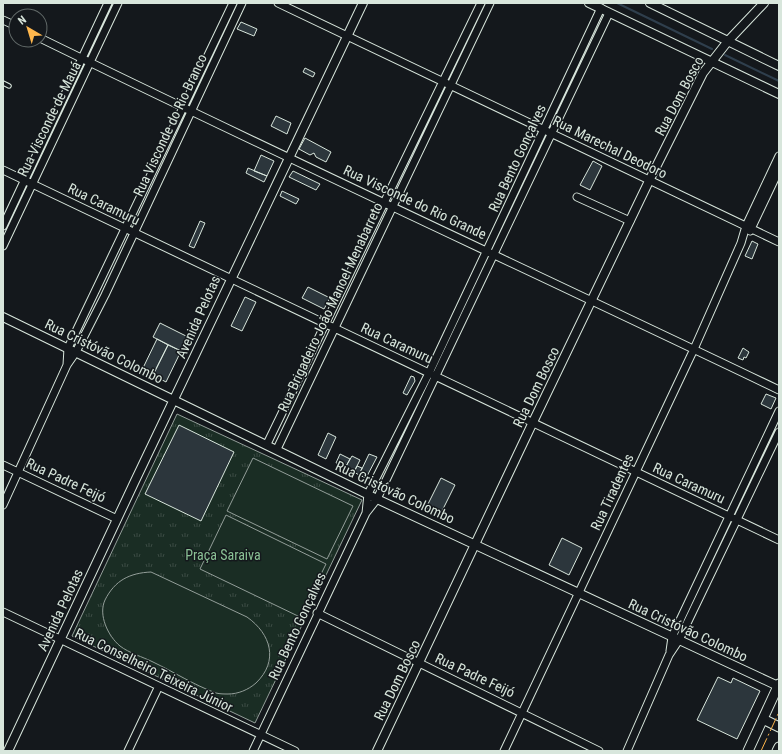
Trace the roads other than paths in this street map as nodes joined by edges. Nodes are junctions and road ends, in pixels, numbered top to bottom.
1 (108, 3) edge
2 (118, 3) edge
3 (233, 3) edge
4 (242, 3) edge
5 (278, 3) edge
6 (363, 3) edge
7 (481, 3) edge
8 (490, 3) edge
9 (589, 3) edge
10 (650, 3) edge
11 (764, 3) edge
12 (601, 8) junction
13 (609, 13) junction
14 (226, 19) junction
15 (233, 22) junction
16 (218, 34) junction
17 (347, 36) junction
18 (226, 38) junction
19 (728, 41) junction
20 (48, 42) edge
21 (212, 47) junction
22 (219, 51) junction
23 (82, 58) junction
24 (712, 61) junction
25 (90, 62) junction
26 (779, 66) edge
27 (197, 78) junction
28 (204, 82) junction
29 (443, 82) junction
30 (3, 83) edge
31 (9, 86) dead end
32 (451, 86) junction
33 (779, 94) edge
34 (182, 108) junction
35 (190, 111) junction
36 (545, 130) junction
37 (553, 134) junction
38 (50, 138) junction
39 (164, 147) junction
40 (172, 150) junction
41 (779, 156) edge
42 (290, 157) junction
43 (526, 168) junction
44 (3, 170) edge
45 (779, 170) edge
46 (534, 172) junction
47 (772, 178) junction
48 (24, 180) junction
49 (649, 181) junction
50 (32, 184) junction
51 (577, 197) dead end
52 (139, 198) junction
53 (147, 202) junction
54 (389, 204) junction
55 (630, 221) junction
56 (3, 226) edge
57 (749, 227) junction
58 (125, 229) junction
59 (133, 233) junction
60 (779, 242) edge
61 (3, 246) edge
62 (487, 251) junction
63 (494, 254) junction
64 (111, 258) junction
65 (120, 263) junction
66 (230, 278) junction
67 (349, 278) junction
68 (356, 282) junction
69 (95, 290) junction
70 (471, 293) junction
71 (105, 295) junction
72 (592, 300) junction
73 (3, 317) edge
74 (326, 324) junction
75 (333, 328) junction
76 (68, 348) junction
77 (694, 349) junction
78 (76, 352) junction
79 (308, 360) junction
80 (317, 364) junction
81 (67, 365) junction
82 (429, 373) junction
83 (437, 376) junction
84 (779, 390) edge
85 (174, 400) junction
86 (779, 411) edge
87 (533, 422) junction
88 (779, 432) edge
89 (268, 444) junction
90 (277, 449) junction
91 (3, 465) edge
92 (19, 472) junction
93 (635, 472) junction
94 (368, 494) junction
95 (378, 499) junction
96 (3, 505) edge
97 (366, 513) junction
98 (729, 516) junction
99 (117, 519) junction
100 (736, 520) junction
101 (779, 540) edge
102 (476, 544) junction
103 (579, 592) junction
104 (3, 612) edge
105 (317, 613) junction
106 (676, 639) junction
107 (60, 640) junction
108 (419, 663) junction
109 (779, 685) edge
110 (158, 688) junction
111 (523, 712) junction
112 (763, 719) junction
113 (779, 727) edge
114 (260, 735) junction
115 (779, 747) edge
116 (8, 751) edge
117 (128, 751) edge
118 (253, 751) edge
119 (295, 751) edge
120 (377, 751) edge
121 (504, 751) edge
122 (599, 751) edge
123 (627, 751) edge
124 (748, 751) edge
125 (777, 751) edge

1 - 23 street, Rua Visconde de Mauá
2 - 25 street, Rua Visconde de Mauá
3 - 14 street, Rua Visconde do Rio Branco
4 - 15 street, Rua Visconde do Rio Branco
5 - 17 street, Rua Marechal Deodoro
6 - 17 street, Avenida Pelotas
7 - 29 street, Rua Brigadeiro João Manoel Menabarreto
8 - 32 street, Rua Brigadeiro João Manoel Menabarreto
9 - 12 street
10 - 19 street
11 - 19 street, Rua Dom Bosco
12 - 13 street
12 - 36 street, Rua Bento Gonçalves
13 - 24 street
13 - 37 street, Rua Bento Gonçalves
14 - 15 street
14 - 16 street, Rua Visconde do Rio Branco
15 - 18 street, Rua Visconde do Rio Branco
16 - 18 street
16 - 21 street, Rua Visconde do Rio Branco
17 - 29 street, Rua Marechal Deodoro
17 - 42 street, Avenida Pelotas
18 - 22 street, Rua Visconde do Rio Branco
19 - 24 street, Rua Dom Bosco
19 - 26 street
20 - 23 street, Rua Visconde do Rio Grande
21 - 22 street
21 - 27 street, Rua Visconde do Rio Branco
22 - 28 street, Rua Visconde do Rio Branco
23 - 25 street, Rua Visconde do Rio Grande
23 - 38 street, Rua Visconde de Mauá
24 - 33 street
24 - 49 street, Rua Dom Bosco
25 - 34 street, Rua Visconde do Rio Grande
25 - 38 street, Rua Visconde de Mauá
27 - 28 street
27 - 34 street, Rua Visconde do Rio Branco
28 - 35 street, Rua Visconde do Rio Branco
29 - 32 street, Rua Marechal Deodoro
29 - 54 street, Rua Brigadeiro João Manoel Menabarreto
30 - 31 lane
32 - 36 street, Rua Marechal Deodoro
32 - 54 street, Rua Brigadeiro João Manoel Menabarreto
34 - 35 street, Rua Visconde do Rio Grande
34 - 39 street, Rua Visconde do Rio Branco
35 - 40 street, Rua Visconde do Rio Branco
35 - 42 street, Rua Visconde do Rio Grande
36 - 37 street, Rua Marechal Deodoro
36 - 43 street, Rua Bento Gonçalves
37 - 46 street, Rua Bento Gonçalves
37 - 49 street, Rua Marechal Deodoro
38 - 48 street, Rua Visconde de Mauá
38 - 50 street, Rua Visconde de Mauá
39 - 40 street
39 - 52 street, Rua Visconde do Rio Branco
40 - 53 street, Rua Visconde do Rio Branco
41 - 47 street, Rua Tiradentes
42 - 54 street, Rua Visconde do Rio Grande
42 - 66 street, Avenida Pelotas
43 - 46 street
43 - 62 street, Rua Bento Gonçalves
44 - 48 street, Rua Caramuru
45 - 47 street, Rua Tiradentes
46 - 63 street, Rua Bento Gonçalves
47 - 57 street, Rua Tiradentes
48 - 50 street, Rua Caramuru
48 - 56 street, Rua Visconde de Mauá
49 - 55 street, Rua Dom Bosco
49 - 57 street, Rua Marechal Deodoro
50 - 58 street, Rua Caramuru
50 - 61 street, Rua Visconde de Mauá
51 - 55 street
52 - 53 street
52 - 58 street, Rua Visconde do Rio Branco
53 - 59 street, Rua Visconde do Rio Branco
54 - 62 street, Rua Visconde do Rio Grande
54 - 67 street, Rua Brigadeiro João Manoel Menabarreto
54 - 68 street, Rua Brigadeiro João Manoel Menabarreto
55 - 72 street, Rua Dom Bosco
57 - 60 street, Rua Marechal Deodoro
57 - 77 street, Rua Tiradentes
58 - 59 street, Rua Caramuru
58 - 64 street, Rua Visconde do Rio Branco
59 - 65 street, Rua Visconde do Rio Branco
59 - 66 street, Rua Caramuru
62 - 63 street, Rua Visconde do Rio Grande
62 - 70 street, Rua Bento Gonçalves
63 - 70 street, Rua Bento Gonçalves
63 - 72 street, Rua Visconde do Rio Grande
64 - 65 street
64 - 69 street, Rua Visconde do Rio Branco
65 - 71 street, Rua Visconde do Rio Branco
66 - 74 street, Rua Caramuru
66 - 85 street, Avenida Pelotas
67 - 68 street
67 - 74 street, Rua Brigadeiro João Manoel Menabarreto
68 - 75 street, Rua Brigadeiro João Manoel Menabarreto
69 - 71 street
69 - 76 street, Rua Visconde do Rio Branco
70 - 82 street, Rua Bento Gonçalves
70 - 83 street, Rua Bento Gonçalves
71 - 78 street, Rua Visconde do Rio Branco
72 - 77 street, Rua Visconde do Rio Grande
72 - 87 street, Rua Dom Bosco
73 - 76 street, Rua Cristóvão Colombo
74 - 75 street, Rua Caramuru
74 - 79 street, Rua Brigadeiro João Manoel Menabarreto
75 - 80 street, Rua Brigadeiro João Manoel Menabarreto
75 - 82 street, Rua Caramuru
76 - 78 street, Rua Cristóvão Colombo
76 - 81 street, Rua Visconde do Rio Branco
77 - 84 street, Rua Visconde do Rio Grande
77 - 93 street, Rua Tiradentes
78 - 81 street, Rua Visconde do Rio Branco
78 - 85 street, Rua Cristóvão Colombo
79 - 80 street
79 - 89 street, Rua Brigadeiro João Manoel Menabarreto
80 - 90 street, Rua Brigadeiro João Manoel Menabarreto
81 - 92 street, Rua Visconde do Rio Branco
82 - 83 street, Rua Caramuru
82 - 94 street, Rua Bento Gonçalves
83 - 87 street, Rua Caramuru
83 - 95 street, Rua Bento Gonçalves
85 - 89 street, Rua Cristóvão Colombo
85 - 99 street, Avenida Pelotas
86 - 98 street
87 - 93 street, Rua Caramuru
87 - 102 street, Rua Dom Bosco
88 - 100 street
89 - 90 street, Rua Cristóvão Colombo
90 - 94 street, Rua Cristóvão Colombo
91 - 92 street, Rua Padre Feijó
92 - 96 street, Rua Visconde do Rio Branco
92 - 99 street, Rua Padre Feijó
93 - 98 street, Rua Caramuru
93 - 103 street, Rua Tiradentes
94 - 95 street, Rua Cristóvão Colombo
94 - 97 street, Rua Bento Gonçalves
95 - 97 street, Rua Bento Gonçalves
95 - 102 street, Rua Cristóvão Colombo
97 - 105 street, Rua Bento Gonçalves
98 - 100 street, Rua Caramuru
98 - 106 street
99 - 107 street, Avenida Pelotas
100 - 101 street, Rua Caramuru
100 - 106 street
102 - 103 street, Rua Cristóvão Colombo
102 - 108 street, Rua Dom Bosco
103 - 106 street, Rua Cristóvão Colombo
103 - 111 street, Rua Tiradentes
104 - 107 street, Rua Conselheiro Teixeira Júnior
105 - 108 street, Rua Padre Feijó
105 - 114 street, Rua Bento Gonçalves
106 - 109 street, Rua Cristóvão Colombo
106 - 123 street
107 - 110 street, Rua Conselheiro Teixeira Júnior
107 - 116 street, Avenida Pelotas
108 - 111 street, Rua Padre Feijó
108 - 120 street, Rua Dom Bosco
109 - 112 main road
110 - 114 street, Rua Conselheiro Teixeira Júnior
110 - 117 street
111 - 121 street, Rua Tiradentes
111 - 122 street, Rua Padre Feijó
112 - 113 main road
112 - 124 main road
114 - 118 street, Rua Bento Gonçalves
114 - 119 street, Rua Conselheiro Teixeira Júnior
115 - 125 main road

